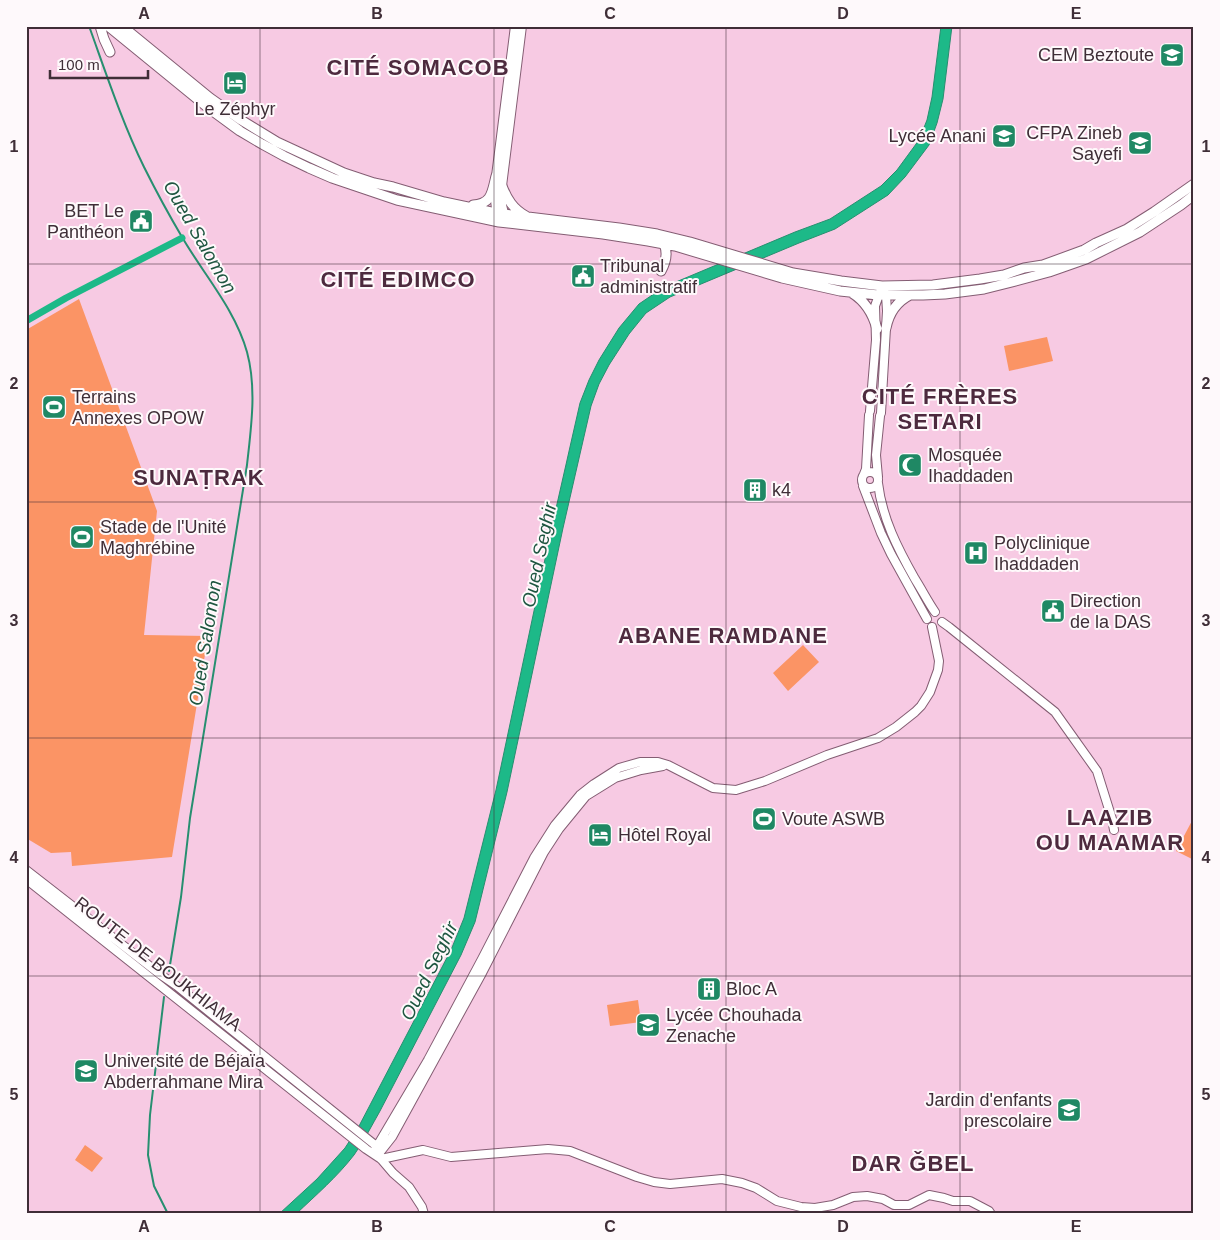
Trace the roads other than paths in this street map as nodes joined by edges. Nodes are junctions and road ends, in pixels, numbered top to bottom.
1 (100, 26) edge
2 (108, 26) edge
3 (122, 26) edge
4 (515, 26) edge
5 (522, 26) edge
6 (110, 52) dead end
7 (496, 176) junction
8 (1194, 184) edge
9 (502, 186) junction
10 (1194, 195) edge
11 (462, 206) junction
12 (500, 213) junction
13 (529, 217) junction
14 (503, 223) junction
15 (664, 244) junction
16 (703, 250) junction
17 (753, 266) junction
18 (661, 271) dead end
19 (850, 292) junction
20 (882, 292) junction
21 (911, 295) junction
22 (881, 328) junction
23 (869, 413) junction
24 (881, 415) junction
25 (864, 474) junction
26 (878, 480) junction
27 (863, 486) junction
28 (935, 612) junction
29 (927, 619) junction
30 (942, 622) junction
31 (932, 627) junction
32 (1114, 830) dead end
33 (26, 870) edge
34 (26, 879) edge
35 (342, 1124) junction
36 (375, 1151) junction
37 (424, 1214) edge
38 (991, 1214) edge

1 - 6 main road
2 - 14 main road
3 - 11 main road
4 - 7 street
5 - 9 street
7 - 11 main road
7 - 12 street
8 - 20 main road
9 - 12 street
9 - 13 main road
10 - 21 main road
11 - 12 main road
12 - 13 main road
12 - 14 street
13 - 16 main road
14 - 15 main road
15 - 16 main road
15 - 18 main road
16 - 17 main road
17 - 19 main road
17 - 20 main road
19 - 20 main road
19 - 22 main road
20 - 21 main road
20 - 22 street
20 - 22 street
21 - 22 main road
22 - 23 street
22 - 24 street
23 - 24 street
23 - 25 street
24 - 26 street
25 - 26 street
25 - 27 street
26 - 27 street
26 - 28 street
27 - 29 street
28 - 29 street
28 - 30 street
29 - 31 street
30 - 31 street
30 - 32 street
31 - 36 street
33 - 35 street, ROUTE DE BOUKHIAMA
34 - 35 street, ROUTE DE BOUKHIAMA
35 - 36 street, ROUTE DE BOUKHIAMA
36 - 37 street, ROUTE DE BOUKHIAMA
36 - 38 street

